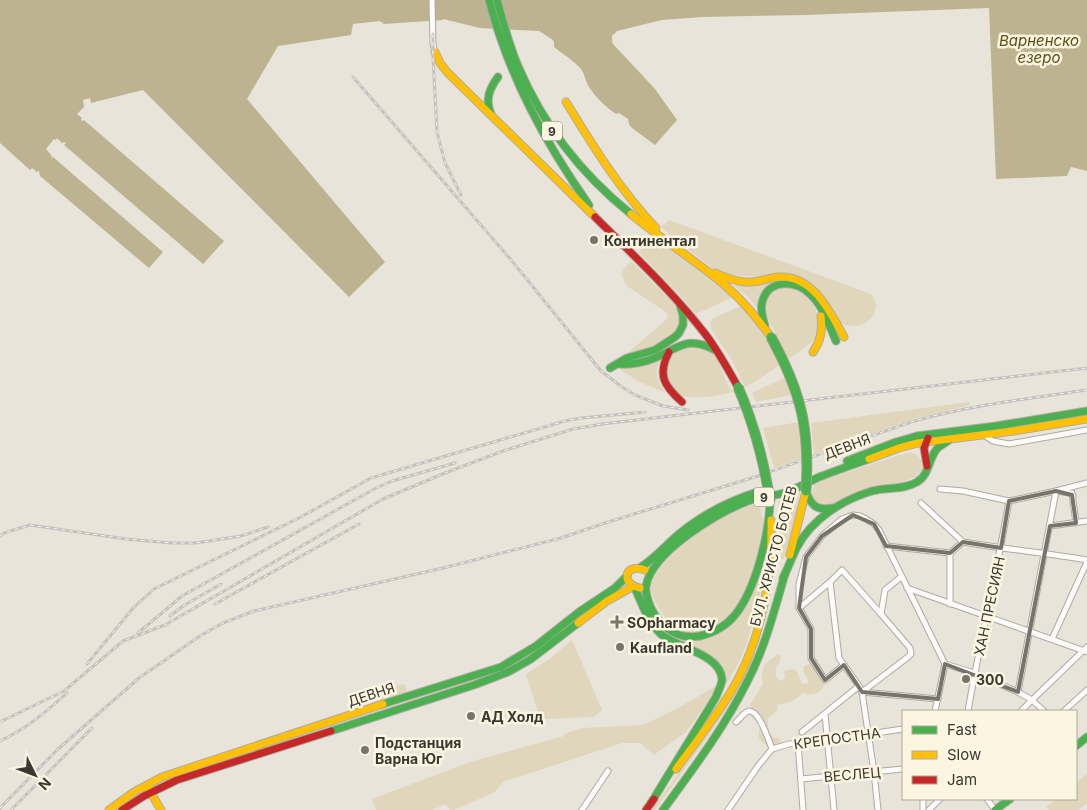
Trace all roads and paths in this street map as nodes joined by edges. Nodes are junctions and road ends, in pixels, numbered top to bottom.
1 (432, 0) edge
2 (489, 0) edge
3 (497, 0) edge
4 (435, 52) joint
5 (498, 77) dead end
6 (566, 102) dead end
7 (494, 119) junction
8 (604, 226) junction
9 (672, 244) junction
10 (707, 270) junction
11 (680, 302) junction
12 (820, 309) junction
13 (770, 335) junction
14 (670, 350) junction
15 (813, 352) dead end
16 (720, 354) junction
17 (619, 364) junction
18 (610, 368) dead end
19 (682, 402) dead end
20 (1087, 411) edge
21 (1087, 419) edge
22 (1087, 430) edge
23 (983, 435) junction
24 (952, 439) junction
25 (924, 440) junction
26 (899, 448) junction
27 (928, 462) junction
28 (1087, 483) edge
29 (1071, 487) junction
30 (940, 489) dead end
31 (806, 491) junction
32 (1056, 491) junction
33 (1073, 496) junction
34 (1009, 501) junction
35 (770, 503) junction
36 (921, 503) dead end
37 (836, 508) junction
38 (1087, 521) edge
39 (1076, 522) junction
40 (1050, 526) junction
41 (963, 542) junction
42 (886, 546) junction
43 (1001, 548) junction
44 (950, 553) junction
45 (1044, 553) junction
46 (1087, 561) edge
47 (641, 567) junction
48 (627, 576) junction
49 (901, 577) junction
50 (783, 578) junction
51 (647, 580) junction
52 (830, 582) junction
53 (634, 588) junction
54 (907, 588) junction
55 (950, 604) junction
56 (799, 608) junction
57 (881, 614) junction
58 (986, 616) junction
59 (1029, 631) junction
60 (1052, 639) junction
61 (1086, 650) edge
62 (944, 664) junction
63 (844, 665) junction
64 (974, 673) junction
65 (859, 686) junction
66 (1087, 690) edge
67 (862, 692) junction
68 (1018, 692) junction
69 (938, 699) junction
70 (1032, 700) junction
71 (935, 710) edge
72 (968, 710) edge
73 (1022, 710) edge
74 (1043, 710) edge
75 (1065, 710) edge
76 (825, 714) junction
77 (736, 722) dead end
78 (902, 729) edge
79 (802, 732) dead end
80 (868, 735) junction
81 (828, 740) junction
82 (798, 743) junction
83 (772, 749) junction
84 (902, 769) edge
85 (608, 771) dead end
86 (874, 772) junction
87 (831, 776) junction
88 (801, 778) junction
89 (148, 787) junction
90 (939, 800) edge
91 (1009, 800) edge
92 (649, 806) edge
93 (109, 810) edge
94 (122, 810) edge
95 (161, 810) edge
96 (582, 810) edge
97 (664, 810) edge
98 (728, 810) edge
99 (804, 810) edge
100 (834, 810) edge
101 (878, 810) edge
102 (929, 810) edge
103 (995, 810) edge

1 - 4 street
2 - 8 main road, 9
3 - 9 main road, 9
4 - 7 main road
5 - 7 main road
6 - 9 main road
7 - 8 main road
8 - 11 main road, БУЛ. ХРИСТО БОТЕВ / 9
9 - 10 main road, БУЛ. ХРИСТО БОТЕВ / 9
10 - 12 main road
10 - 13 main road, БУЛ. ХРИСТО БОТЕВ / 9
11 - 16 main road, БУЛ. ХРИСТО БОТЕВ / 9
11 - 17 main road
12 - 13 main road
12 - 15 main road
13 - 31 main road, БУЛ. ХРИСТО БОТЕВ / 9, bridge
14 - 16 main road
14 - 17 main road
14 - 19 main road
16 - 35 main road, БУЛ. ХРИСТО БОТЕВ / 9, bridge
17 - 18 main road
20 - 25 main road, 9
21 - 23 main road, ДЕВНЯ / 9
22 - 23 street
23 - 24 main road, ДЕВНЯ / 9
24 - 25 main road, ДЕВНЯ / 9
24 - 27 main road
25 - 26 main road, ДЕВНЯ / 9
25 - 27 main road
25 - 47 main road, ДЕВНЯ
26 - 27 main road
26 - 51 main road, ДЕВНЯ / 9
27 - 37 main road
28 - 29 street
29 - 32 street
29 - 33 street
30 - 34 street
31 - 37 main road
31 - 50 main road, БУЛ. ХРИСТО БОТЕВ
32 - 33 street
32 - 34 street
32 - 40 street
33 - 39 street
34 - 43 street, ХАН ПРЕСИЯН
35 - 51 main road, 9
35 - 92 main road, БУЛ. ХРИСТО БОТЕВ
36 - 41 street
37 - 50 main road
38 - 39 street
39 - 40 street
40 - 45 street
41 - 43 street
41 - 44 street
42 - 44 street
42 - 49 street
42 - 56 street
43 - 45 street
43 - 58 street, ХАН ПРЕСИЯН
44 - 55 street
45 - 46 street
45 - 59 street
46 - 60 street
47 - 48 main road
47 - 51 main road
48 - 53 main road
48 - 89 main road, ДЕВНЯ
49 - 54 street
49 - 57 street
50 - 97 main road, БУЛ. ХРИСТО БОТЕВ
51 - 53 main road
52 - 56 street
52 - 57 street
52 - 63 street
53 - 89 main road, ДЕВНЯ
53 - 92 main road
54 - 55 street
54 - 62 street
55 - 58 street
56 - 63 street
57 - 67 street
58 - 59 street
58 - 64 street, ХАН ПРЕСИЯН
59 - 60 street
59 - 68 street
60 - 61 street
61 - 70 street
62 - 64 street
62 - 69 street
63 - 65 street
64 - 68 street
64 - 72 street, ХАН ПРЕСИЯН
65 - 67 street
65 - 76 street
66 - 75 street
67 - 69 street
67 - 80 street
68 - 70 street
69 - 71 street
70 - 73 street
70 - 74 street
76 - 79 street
76 - 81 street
77 - 83 street
78 - 80 street, КРЕПОСТНА
80 - 81 street, КРЕПОСТНА
80 - 86 street
81 - 82 street, КРЕПОСТНА
81 - 87 street
82 - 83 street, КРЕПОСТНА
82 - 88 street
83 - 98 street
84 - 86 street, ВЕСЛЕЦ
85 - 96 street
86 - 87 street, ВЕСЛЕЦ
86 - 101 street
87 - 88 street, ВЕСЛЕЦ
87 - 100 street
88 - 99 street
89 - 93 main road, ДЕВНЯ
89 - 94 main road, ДЕВНЯ
89 - 95 main road
90 - 102 street
91 - 103 main road

